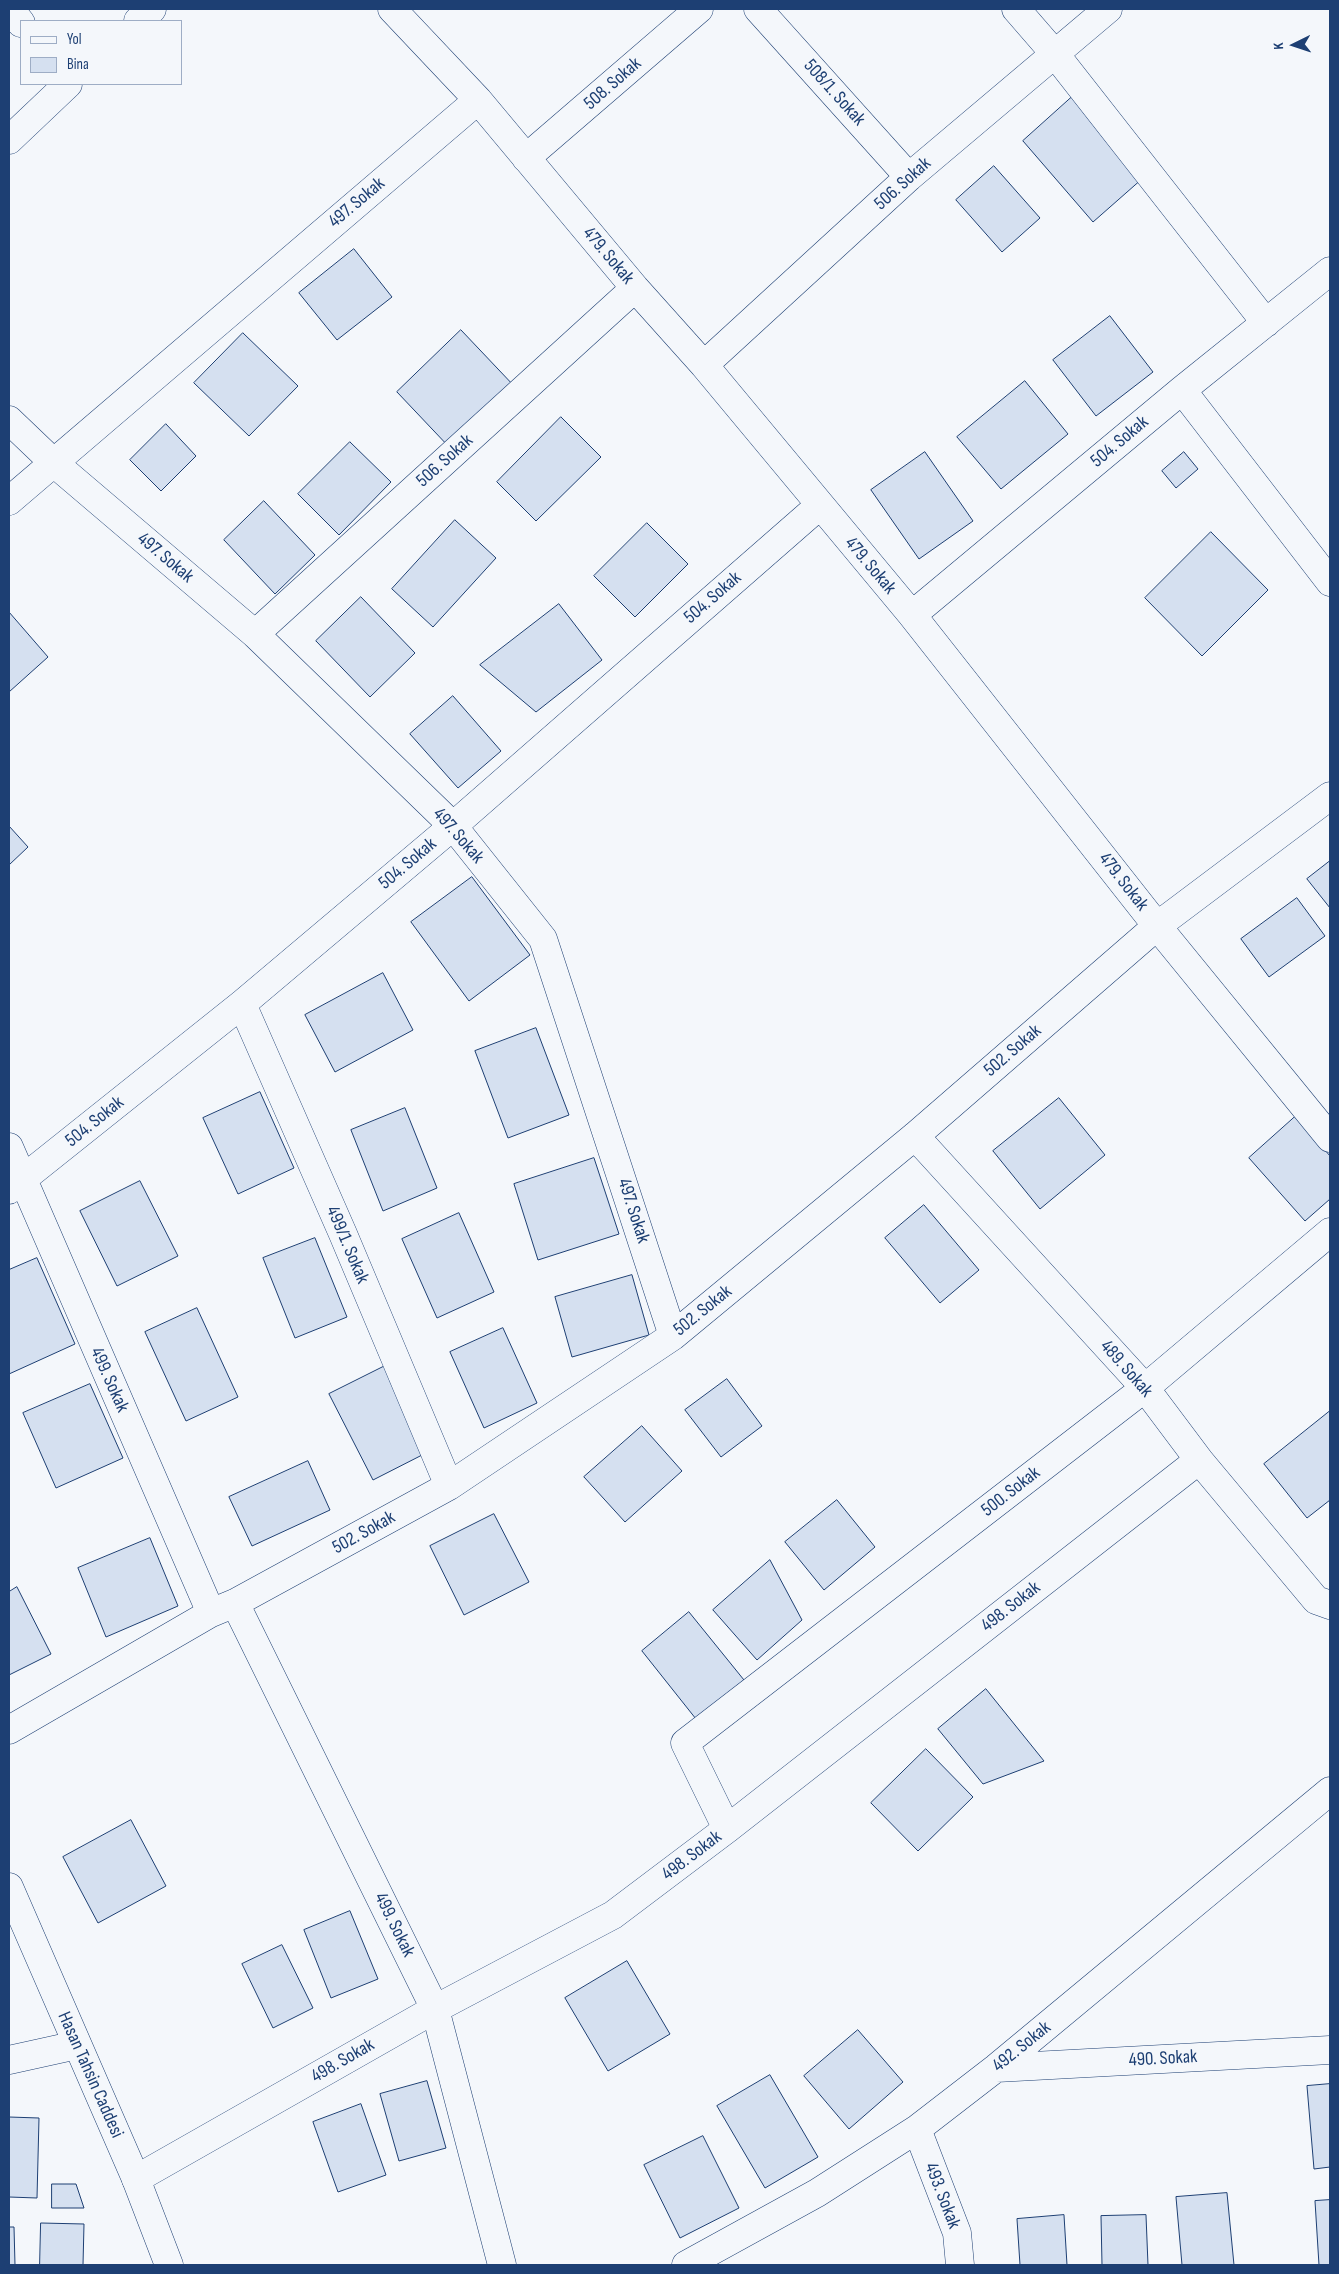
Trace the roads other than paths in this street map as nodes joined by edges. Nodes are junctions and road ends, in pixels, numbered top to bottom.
1 (10, 9) edge
2 (152, 9) edge
3 (392, 9) edge
4 (699, 9) edge
5 (758, 9) edge
6 (1016, 9) edge
7 (1108, 9) edge
8 (139, 20) edge
9 (20, 22) edge
10 (1055, 54) junction
11 (67, 85) edge
12 (478, 100) junction
13 (9, 140) edge
14 (526, 158) junction
15 (909, 177) junction
16 (1330, 271) edge
17 (635, 288) junction
18 (1266, 323) junction
19 (704, 365) junction
20 (1182, 390) junction
21 (9, 420) edge
22 (54, 463) junction
23 (9, 501) edge
24 (819, 506) junction
25 (1330, 582) edge
26 (912, 614) junction
27 (255, 634) junction
28 (1330, 796) edge
29 (453, 826) junction
30 (1158, 926) junction
31 (242, 1004) junction
32 (915, 1136) junction
33 (1330, 1138) edge
34 (9, 1147) edge
35 (16, 1185) edge
36 (1330, 1232) edge
37 (673, 1336) junction
38 (1145, 1388) junction
39 (1199, 1460) junction
40 (449, 1486) junction
41 (236, 1603) junction
42 (1330, 1606) edge
43 (211, 1613) junction
44 (9, 1730) edge
45 (1330, 1791) edge
46 (728, 1829) junction
47 (9, 1887) edge
48 (435, 2009) junction
49 (77, 2046) junction
50 (1330, 2050) edge
51 (9, 2060) edge
52 (996, 2068) junction
53 (917, 2129) junction
54 (136, 2179) junction
55 (169, 2265) edge
56 (502, 2265) edge
57 (686, 2265) edge
58 (960, 2265) edge

1 - 9 street
2 - 8 street
3 - 12 street, 479. Sokak
4 - 14 street, 508. Sokak
5 - 15 street, 508/1. Sokak
6 - 10 street
7 - 10 street, 506. Sokak
10 - 15 street, 506. Sokak
10 - 18 street
11 - 13 street
12 - 14 street, 479. Sokak
12 - 22 street, 497. Sokak
14 - 17 street, 479. Sokak
15 - 19 street, 506. Sokak
16 - 18 street, 504. Sokak
17 - 19 street, 479. Sokak
17 - 27 street, 506. Sokak
18 - 20 street, 504. Sokak
19 - 24 street, 479. Sokak
20 - 25 street
20 - 26 street, 504. Sokak
21 - 22 street, 497. Sokak
22 - 23 street
22 - 27 street, 497. Sokak
24 - 26 street, 479. Sokak
24 - 29 street, 504. Sokak
26 - 30 street, 479. Sokak
27 - 29 street, 497. Sokak
28 - 30 street, 502. Sokak
29 - 31 street, 504. Sokak
29 - 37 street, 497. Sokak
30 - 32 street, 502. Sokak
30 - 33 street, 479. Sokak
31 - 35 street, 504. Sokak
31 - 40 street, 499/1. Sokak
32 - 37 street, 502. Sokak
32 - 38 street, 489. Sokak
34 - 35 street, 499. Sokak
35 - 43 street, 499. Sokak
36 - 38 street, 500. Sokak
37 - 40 street, 502. Sokak
38 - 39 street, 489. Sokak
38 - 46 street, 500. Sokak
39 - 42 street, 489. Sokak
39 - 46 street, 498. Sokak
40 - 41 street, 502. Sokak
41 - 43 street, 502. Sokak
41 - 48 street, 499. Sokak
43 - 44 street, 502. Sokak
45 - 52 street, 492. Sokak
46 - 48 street, 498. Sokak
47 - 49 street, Hasan Tahsin Caddesi
48 - 54 street, 498. Sokak
48 - 56 street, 499. Sokak
49 - 51 street
49 - 54 street, Hasan Tahsin Caddesi
50 - 52 street, 490. Sokak
52 - 53 street, 492. Sokak
53 - 57 street, 492. Sokak
53 - 58 street, 493. Sokak
54 - 55 street, Hasan Tahsin Caddesi

